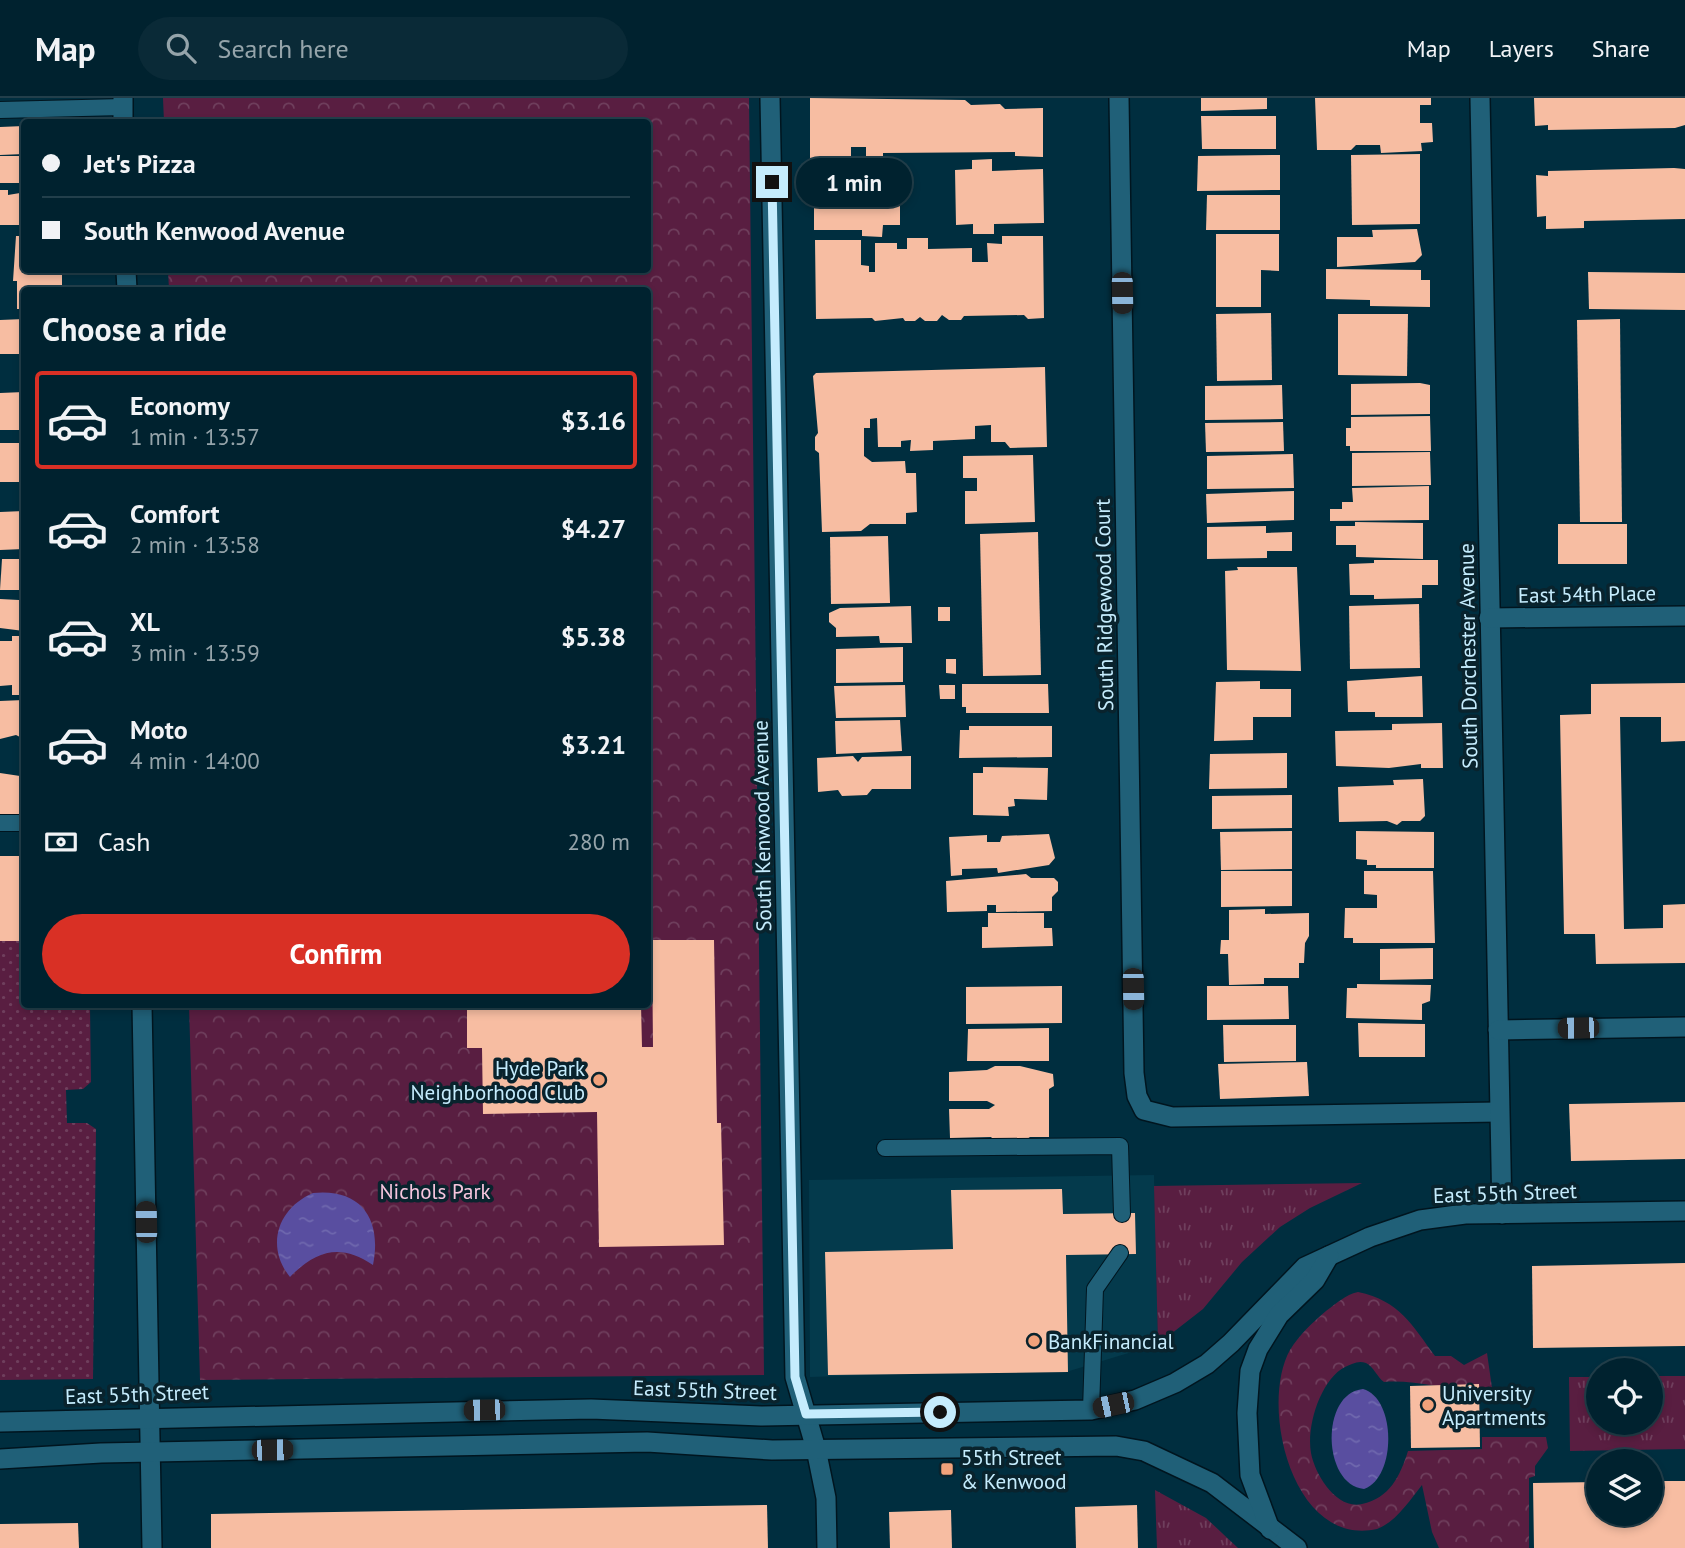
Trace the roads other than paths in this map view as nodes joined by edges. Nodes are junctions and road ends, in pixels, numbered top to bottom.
1 (770, 98) edge
2 (1119, 98) edge
3 (1480, 98) edge
4 (123, 109) edge
5 (0, 110) edge
6 (1685, 616) edge
7 (1489, 618) junction
8 (0, 823) edge
9 (21, 823) edge
10 (142, 1008) edge
11 (1685, 1027) edge
12 (1498, 1030) junction
13 (1499, 1112) junction
14 (884, 1148) dead end
15 (1685, 1211) edge
16 (1122, 1214) dead end
17 (1502, 1214) junction
18 (1121, 1253) dead end
19 (1329, 1256) junction
20 (1091, 1410) junction
21 (806, 1414) junction
22 (150, 1416) junction
23 (0, 1422) edge
24 (816, 1449) junction
25 (151, 1452) junction
26 (0, 1459) edge
27 (1270, 1529) junction
28 (152, 1548) edge
29 (827, 1548) edge
30 (1297, 1548) edge

1 - 21 street, South Kenwood Avenue
2 - 13 street, South Ridgewood Court
3 - 7 street, South Dorchester Avenue
4 - 5 lane
6 - 7 street, East 54th Place
7 - 12 street, South Dorchester Avenue
8 - 9 lane
10 - 22 street
11 - 12 street
12 - 13 street, South Dorchester Avenue
13 - 17 street, South Dorchester Avenue
14 - 16 lane
15 - 17 street, East 55th Street
17 - 19 street, East 55th Street
18 - 20 lane
19 - 20 street, East 55th Street
19 - 27 street
20 - 21 street, East 55th Street
21 - 22 street, East 55th Street
21 - 24 street, South Kenwood Avenue
22 - 23 street, East 55th Street
22 - 25 street
24 - 25 street
24 - 27 street
24 - 29 street, South Kenwood Avenue
25 - 26 street
25 - 28 street
27 - 30 street

